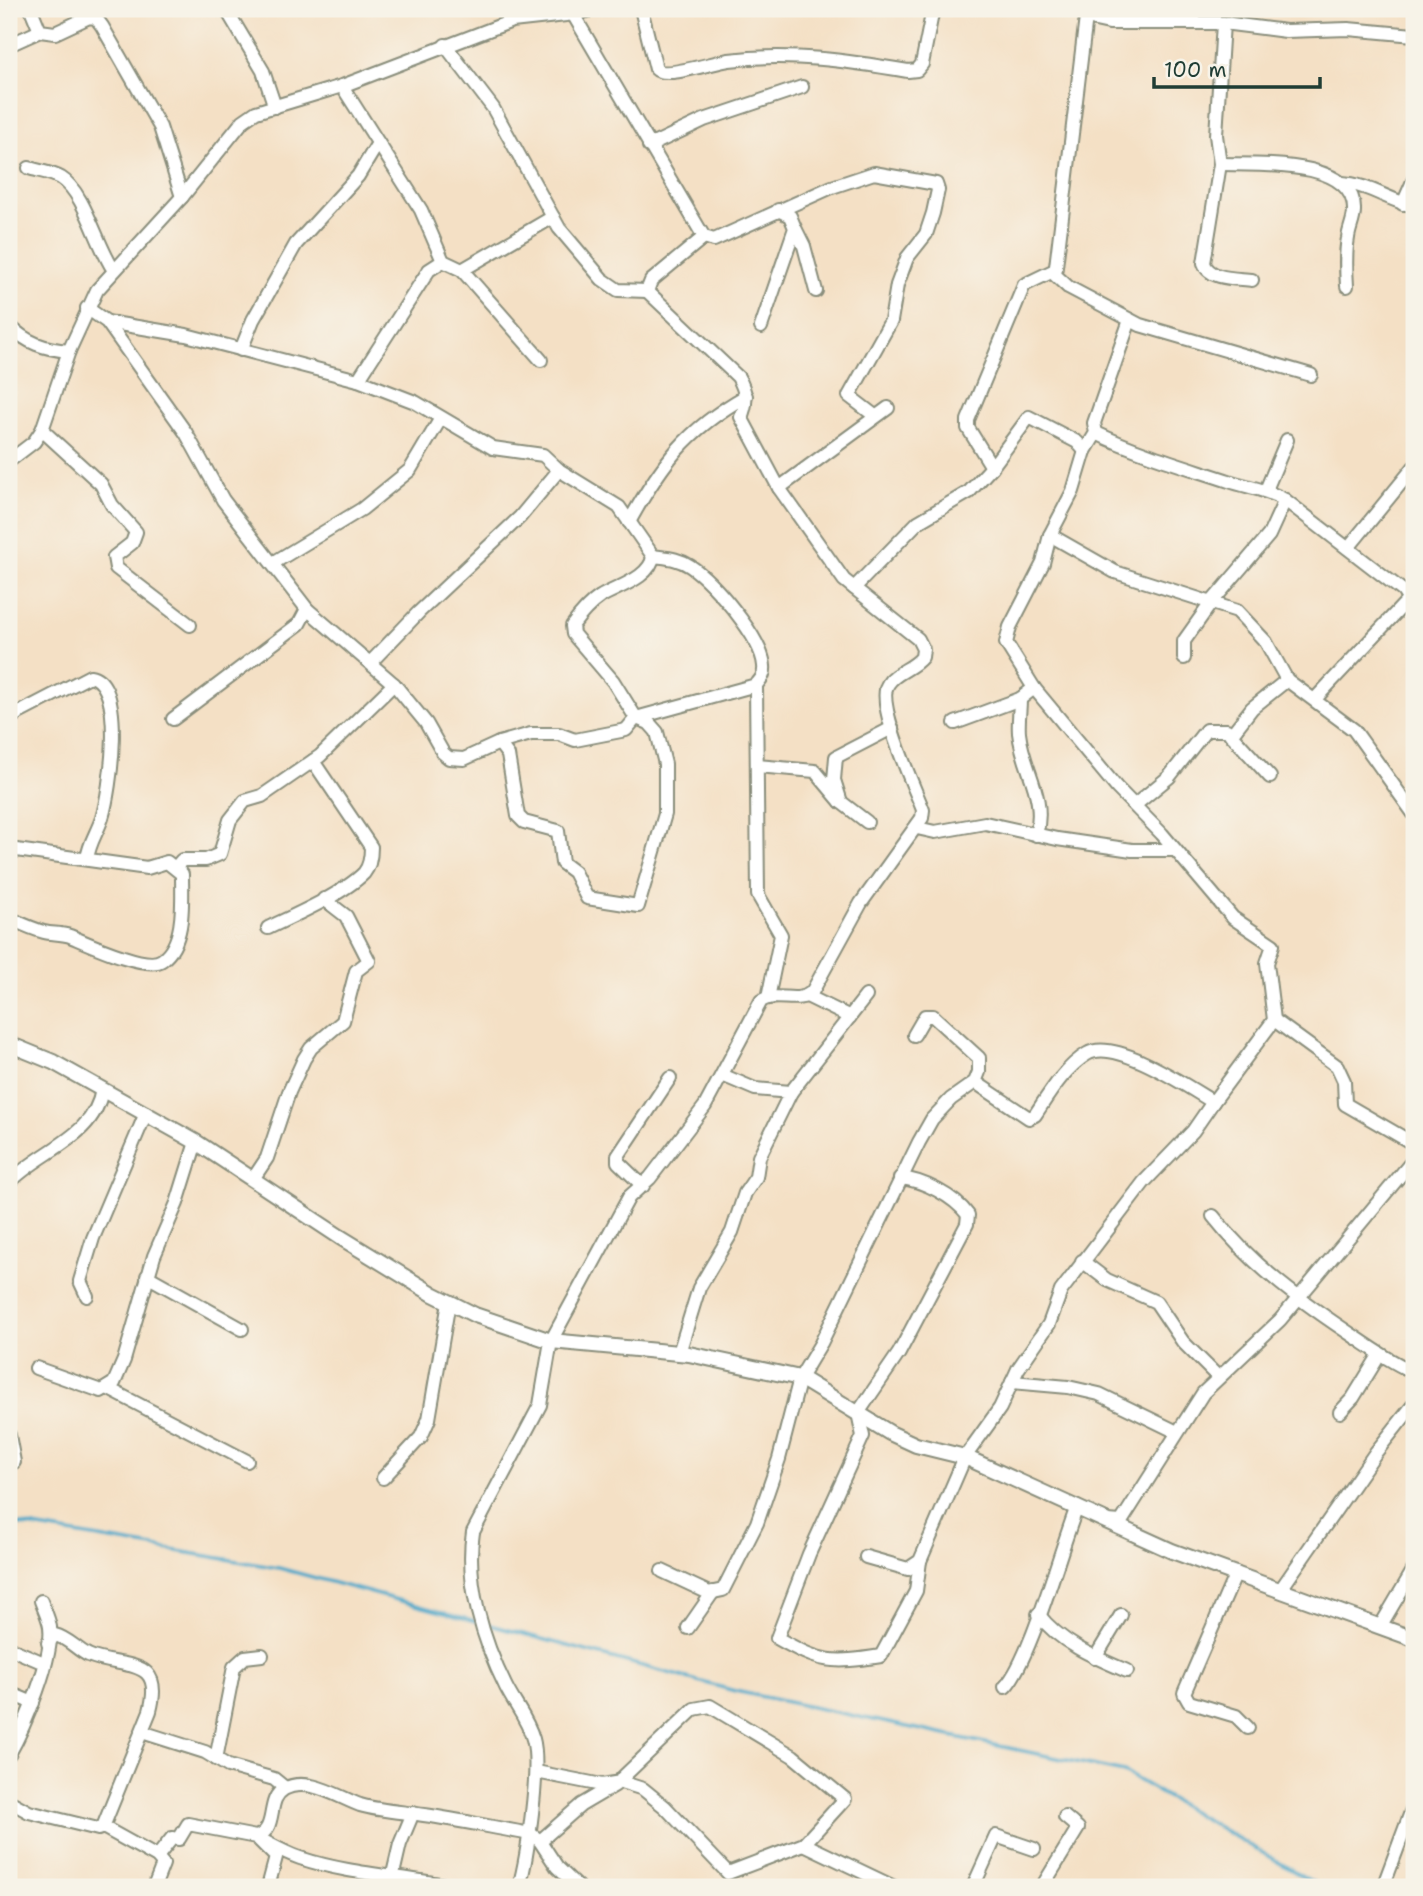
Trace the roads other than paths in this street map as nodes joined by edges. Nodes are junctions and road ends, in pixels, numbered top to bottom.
1 (31, 9) edge
2 (226, 9) edge
3 (595, 9) edge
4 (641, 9) edge
5 (933, 9) edge
6 (572, 12) edge
7 (95, 13) edge
8 (1087, 14) edge
9 (1223, 23) junction
10 (40, 31) junction
11 (1414, 35) edge
12 (9, 45) edge
13 (445, 45) junction
14 (342, 86) junction
15 (802, 87) dead end
16 (275, 107) junction
17 (378, 143) junction
18 (649, 146) junction
19 (1220, 164) junction
20 (29, 168) dead end
21 (1414, 179) edge
22 (1342, 183) junction
23 (182, 197) junction
24 (1409, 205) edge
25 (778, 210) junction
26 (553, 216) junction
27 (795, 228) junction
28 (704, 237) junction
29 (443, 261) junction
30 (113, 269) junction
31 (462, 270) junction
32 (1053, 271) junction
33 (1252, 280) dead end
34 (1347, 286) dead end
35 (647, 291) junction
36 (816, 291) dead end
37 (87, 308) junction
38 (1130, 320) junction
39 (107, 322) junction
40 (9, 326) edge
41 (761, 327) dead end
42 (241, 350) junction
43 (69, 351) junction
44 (541, 360) dead end
45 (1311, 374) dead end
46 (358, 380) junction
47 (746, 396) junction
48 (888, 408) dead end
49 (875, 416) junction
50 (441, 418) junction
51 (42, 430) junction
52 (1096, 433) junction
53 (1287, 440) dead end
54 (1085, 451) junction
55 (9, 461) edge
56 (992, 467) junction
57 (1414, 467) edge
58 (559, 470) junction
59 (779, 488) junction
60 (1266, 490) junction
61 (1285, 500) junction
62 (629, 522) junction
63 (1050, 535) junction
64 (1348, 548) junction
65 (653, 556) junction
66 (273, 563) junction
67 (854, 588) junction
68 (1211, 603) junction
69 (1411, 604) edge
70 (307, 609) junction
71 (190, 625) dead end
72 (1184, 658) dead end
73 (371, 662) junction
74 (1287, 680) junction
75 (394, 684) junction
76 (756, 685) junction
77 (1034, 688) junction
78 (1020, 699) junction
79 (1315, 699) junction
80 (9, 718) edge
81 (173, 719) dead end
82 (636, 719) junction
83 (955, 723) dead end
84 (892, 728) junction
85 (1231, 735) junction
86 (499, 743) junction
87 (313, 761) junction
88 (757, 766) junction
89 (1270, 777) dead end
90 (841, 802) junction
91 (1135, 805) junction
92 (1414, 814) edge
93 (867, 822) dead end
94 (918, 828) junction
95 (1036, 835) junction
96 (9, 849) edge
97 (1175, 850) junction
98 (87, 859) junction
99 (176, 867) junction
100 (324, 899) junction
101 (9, 918) edge
102 (268, 928) dead end
103 (807, 996) junction
104 (866, 996) dead end
105 (768, 998) junction
106 (850, 1017) junction
107 (1274, 1020) junction
108 (914, 1035) dead end
109 (9, 1044) edge
110 (722, 1075) junction
111 (670, 1078) dead end
112 (975, 1082) junction
113 (102, 1089) junction
114 (791, 1092) junction
115 (1213, 1102) junction
116 (146, 1113) junction
117 (196, 1142) junction
118 (1414, 1144) edge
119 (1414, 1159) edge
120 (900, 1178) junction
121 (253, 1179) junction
122 (9, 1183) edge
123 (643, 1186) junction
124 (1213, 1216) dead end
125 (1082, 1261) junction
126 (147, 1276) junction
127 (87, 1296) dead end
128 (1299, 1297) junction
129 (449, 1302) junction
130 (242, 1329) dead end
131 (551, 1341) junction
132 (679, 1353) junction
133 (1380, 1353) junction
134 (36, 1368) dead end
135 (1414, 1372) edge
136 (1218, 1377) junction
137 (800, 1378) junction
138 (1012, 1382) junction
139 (107, 1388) junction
140 (1414, 1404) edge
141 (1340, 1412) dead end
142 (858, 1413) junction
143 (1177, 1433) junction
144 (9, 1436) edge
145 (965, 1457) junction
146 (247, 1461) dead end
147 (14, 1462) dead end
148 (383, 1478) dead end
149 (1077, 1507) junction
150 (1108, 1521) junction
151 (866, 1557) dead end
152 (920, 1562) junction
153 (1414, 1569) edge
154 (662, 1571) dead end
155 (1236, 1573) junction
156 (1281, 1589) junction
157 (713, 1592) junction
158 (41, 1601) dead end
159 (1038, 1615) junction
160 (1121, 1615) dead end
161 (1381, 1625) junction
162 (688, 1628) dead end
163 (1414, 1639) edge
164 (48, 1643) junction
165 (9, 1648) edge
166 (262, 1656) dead end
167 (1095, 1658) junction
168 (44, 1663) junction
169 (1126, 1671) dead end
170 (1005, 1688) dead end
171 (9, 1693) edge
172 (33, 1703) junction
173 (1248, 1728) dead end
174 (142, 1732) junction
175 (9, 1754) edge
176 (216, 1759) junction
177 (536, 1772) junction
178 (619, 1783) junction
179 (285, 1788) junction
180 (9, 1801) edge
181 (1414, 1804) edge
182 (413, 1813) junction
183 (1065, 1817) dead end
184 (103, 1827) junction
185 (535, 1837) junction
186 (256, 1838) junction
187 (804, 1844) junction
188 (1034, 1849) dead end
189 (157, 1857) junction
190 (391, 1882) edge
191 (154, 1887) edge
192 (268, 1887) edge
193 (448, 1887) edge
194 (519, 1887) edge
195 (578, 1887) edge
196 (894, 1887) edge
197 (973, 1887) edge
198 (1042, 1887) edge
199 (1383, 1887) edge

1 - 10 street
2 - 16 street
3 - 6 street
4 - 5 street
6 - 13 street
6 - 18 street
7 - 10 street
7 - 23 street
8 - 9 street
8 - 32 street
9 - 11 street
9 - 19 street
10 - 12 street
13 - 14 street
13 - 26 street
14 - 16 street
14 - 17 street
15 - 18 street
16 - 23 street
17 - 29 street
17 - 42 street
18 - 28 street
19 - 22 street
19 - 33 street
20 - 30 street
21 - 24 street
22 - 24 street
22 - 34 street
23 - 30 street
25 - 27 street
25 - 28 street
25 - 49 street
26 - 31 street
26 - 35 street
27 - 36 street
27 - 41 street
28 - 35 street
29 - 31 street
29 - 46 street
30 - 37 street
31 - 44 street
32 - 38 street
32 - 56 street
35 - 47 street
37 - 39 street
37 - 43 street
38 - 45 street
38 - 52 street
39 - 42 street
39 - 66 street
40 - 43 street
42 - 46 street
43 - 51 street
46 - 50 street
47 - 59 street
47 - 62 street
48 - 49 street
49 - 59 street
50 - 58 street
50 - 66 street
51 - 55 street
51 - 71 street
52 - 54 street
52 - 60 street
53 - 60 street
54 - 56 street
54 - 63 street
56 - 67 street
57 - 64 street
58 - 62 street
58 - 73 street
59 - 67 street
60 - 61 street
61 - 64 street
61 - 68 street
62 - 65 street
63 - 68 street
63 - 77 street
64 - 69 street
65 - 76 street
65 - 82 street
66 - 70 street
67 - 84 street
68 - 72 street
68 - 74 street
69 - 79 street
70 - 73 street
70 - 81 street
73 - 75 street
74 - 79 street
74 - 85 street
75 - 86 street
75 - 87 street
76 - 82 street
76 - 88 street
77 - 78 street
77 - 91 street
78 - 83 street
78 - 95 street
79 - 92 street
80 - 98 street
82 - 86 street
82 - 86 street
84 - 90 street
84 - 94 street
85 - 89 street
85 - 91 street
87 - 99 street
87 - 100 street
88 - 90 street
88 - 105 street
90 - 93 street
91 - 97 street
94 - 95 street
94 - 103 street
95 - 97 street
96 - 98 street
97 - 107 street
98 - 99 street
99 - 101 street
100 - 102 street
100 - 121 street
103 - 105 street
103 - 106 street
104 - 106 street
105 - 110 street
106 - 114 street
107 - 115 street
107 - 118 street
108 - 112 street
109 - 113 street
110 - 114 street
110 - 123 street
111 - 123 street
112 - 115 street
112 - 120 street
113 - 116 street
113 - 122 street
114 - 132 street
115 - 125 street
116 - 117 street
116 - 127 street
117 - 121 street
117 - 126 street
119 - 128 street
120 - 137 street
120 - 142 street
121 - 129 street
123 - 131 street
124 - 128 street
125 - 136 street
125 - 138 street
126 - 130 street
126 - 139 street
128 - 133 street
128 - 136 street
129 - 131 street
129 - 148 street
131 - 132 street
131 - 177 street
132 - 137 street
133 - 135 street
133 - 141 street
134 - 139 street
136 - 143 street
137 - 142 street
137 - 157 street
138 - 143 street
138 - 145 street
139 - 146 street
140 - 156 street
142 - 145 street
142 - 152 street
143 - 150 street
144 - 147 street
145 - 149 street
145 - 152 street
149 - 150 street
149 - 159 street
150 - 155 street
151 - 152 street
153 - 161 street
154 - 157 street
155 - 156 street
155 - 173 street
156 - 161 street
157 - 162 street
158 - 164 street
159 - 167 street
159 - 170 street
160 - 167 street
161 - 163 street
164 - 168 street
164 - 174 street
165 - 168 street
166 - 176 street
167 - 169 street
168 - 172 street
171 - 172 street
172 - 175 street
174 - 176 street
174 - 184 street
176 - 179 street
177 - 178 street
177 - 185 street
178 - 185 street
178 - 187 street
178 - 187 street
179 - 182 street
179 - 186 street
180 - 184 street
181 - 199 street
182 - 185 street
182 - 190 street
183 - 198 street
184 - 189 street
185 - 194 street
185 - 195 street
186 - 189 street
186 - 190 street
186 - 192 street
187 - 196 street
188 - 197 street
189 - 191 street
190 - 193 street

